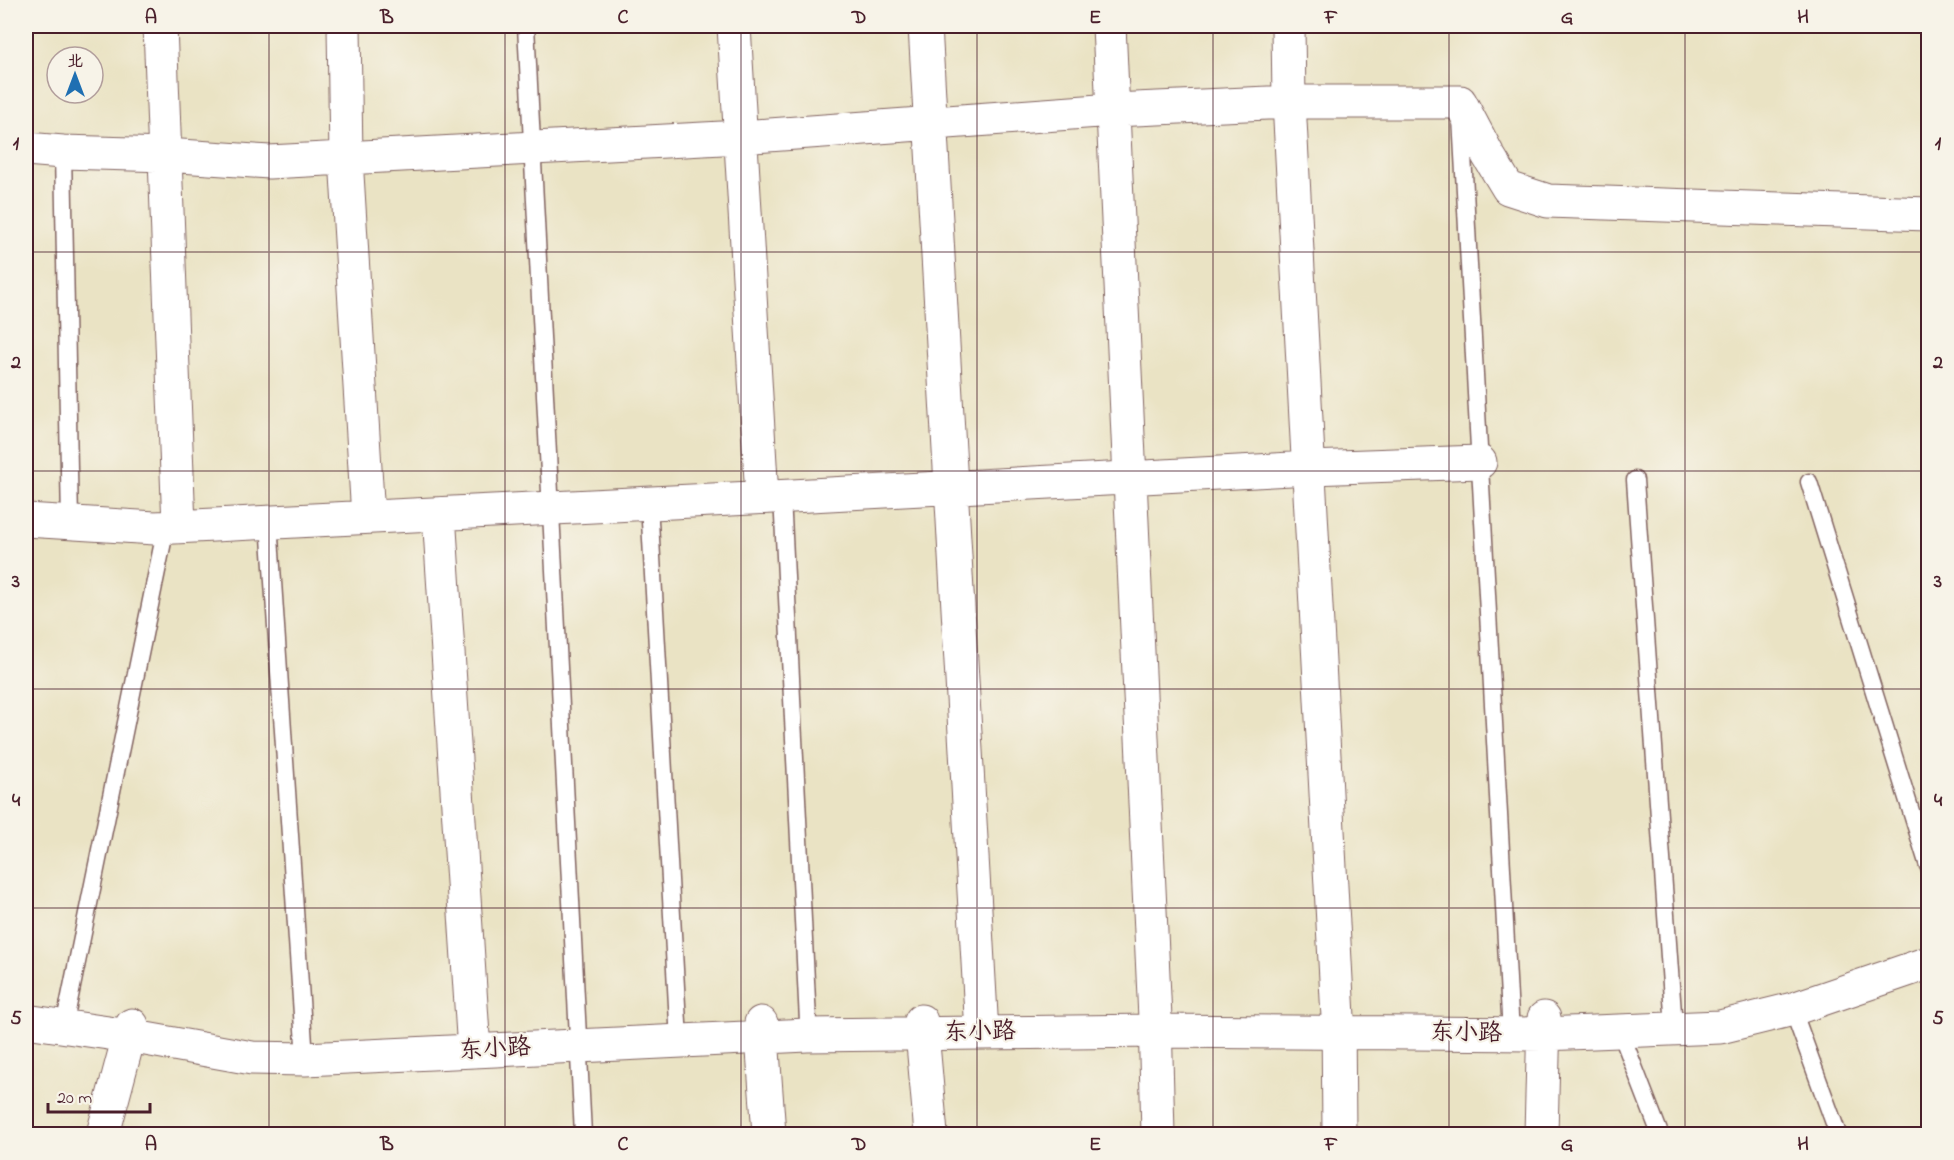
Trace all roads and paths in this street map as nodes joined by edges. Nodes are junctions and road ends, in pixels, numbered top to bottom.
1 (160, 26) edge
2 (344, 26) edge
3 (526, 26) edge
4 (734, 26) edge
5 (925, 26) edge
6 (1109, 26) edge
7 (1288, 26) edge
8 (1289, 102) junction
9 (1460, 102) junction
10 (1113, 110) junction
11 (930, 123) junction
12 (741, 137) junction
13 (532, 148) junction
14 (26, 149) edge
15 (63, 152) junction
16 (166, 155) junction
17 (346, 158) junction
18 (1929, 214) edge
19 (1480, 462) junction
20 (1310, 468) junction
21 (1130, 477) junction
22 (1635, 480) dead end
23 (1809, 482) dead end
24 (951, 487) junction
25 (772, 497) junction
26 (648, 503) junction
27 (549, 508) junction
28 (439, 514) junction
29 (368, 517) junction
30 (26, 520) edge
31 (270, 522) junction
32 (70, 523) junction
33 (172, 527) junction
34 (1929, 866) edge
35 (1929, 949) edge
36 (1929, 963) edge
37 (1790, 1003) junction
38 (26, 1008) edge
39 (65, 1020) junction
40 (26, 1021) edge
41 (1673, 1021) junction
42 (1617, 1023) junction
43 (1155, 1024) junction
44 (1338, 1025) junction
45 (982, 1026) junction
46 (1527, 1026) junction
47 (922, 1027) junction
48 (808, 1028) junction
49 (131, 1030) junction
50 (761, 1030) junction
51 (678, 1034) junction
52 (579, 1039) junction
53 (473, 1044) junction
54 (304, 1052) junction
55 (103, 1134) edge
56 (583, 1134) edge
57 (769, 1134) edge
58 (931, 1134) edge
59 (1158, 1134) edge
60 (1339, 1134) edge
61 (1541, 1134) edge
62 (1660, 1134) edge
63 (1838, 1134) edge

1 - 16 street
2 - 17 street
3 - 13 lane
4 - 12 street
5 - 11 street
6 - 10 street
7 - 8 street
8 - 9 street
8 - 10 street
8 - 20 street
9 - 18 street
9 - 19 lane
10 - 11 street
10 - 21 street
11 - 12 street
11 - 24 street
12 - 13 street
12 - 25 street
13 - 17 street
13 - 27 lane
14 - 15 street
15 - 16 street
15 - 32 lane
16 - 17 street
16 - 33 street
17 - 29 street
19 - 20 street
19 - 46 lane
20 - 21 street
20 - 44 street
21 - 24 street
21 - 43 street
22 - 41 lane
23 - 34 lane
24 - 25 street
24 - 45 street
25 - 26 street
25 - 48 lane
26 - 27 street
26 - 51 lane
27 - 28 street
27 - 52 lane
28 - 29 street
28 - 53 street
29 - 31 street
30 - 32 street
31 - 33 street
31 - 54 lane
32 - 33 street
33 - 39 lane
35 - 37 street, 东小路
36 - 37 street, 东小路
37 - 41 street, 东小路
37 - 63 lane
38 - 39 street, 东小路
39 - 40 street, 东小路
39 - 49 street, 东小路
41 - 42 street, 东小路
42 - 46 street, 东小路
42 - 62 lane
43 - 44 street, 东小路
43 - 45 street, 东小路
43 - 59 street
44 - 46 street, 东小路
44 - 60 street
45 - 47 street, 东小路
46 - 61 street
47 - 48 street, 东小路
47 - 58 street
48 - 50 street, 东小路
49 - 54 street, 东小路
49 - 55 street
50 - 51 street, 东小路
50 - 57 street
51 - 52 street, 东小路
52 - 53 street, 东小路
52 - 56 lane
53 - 54 street, 东小路

